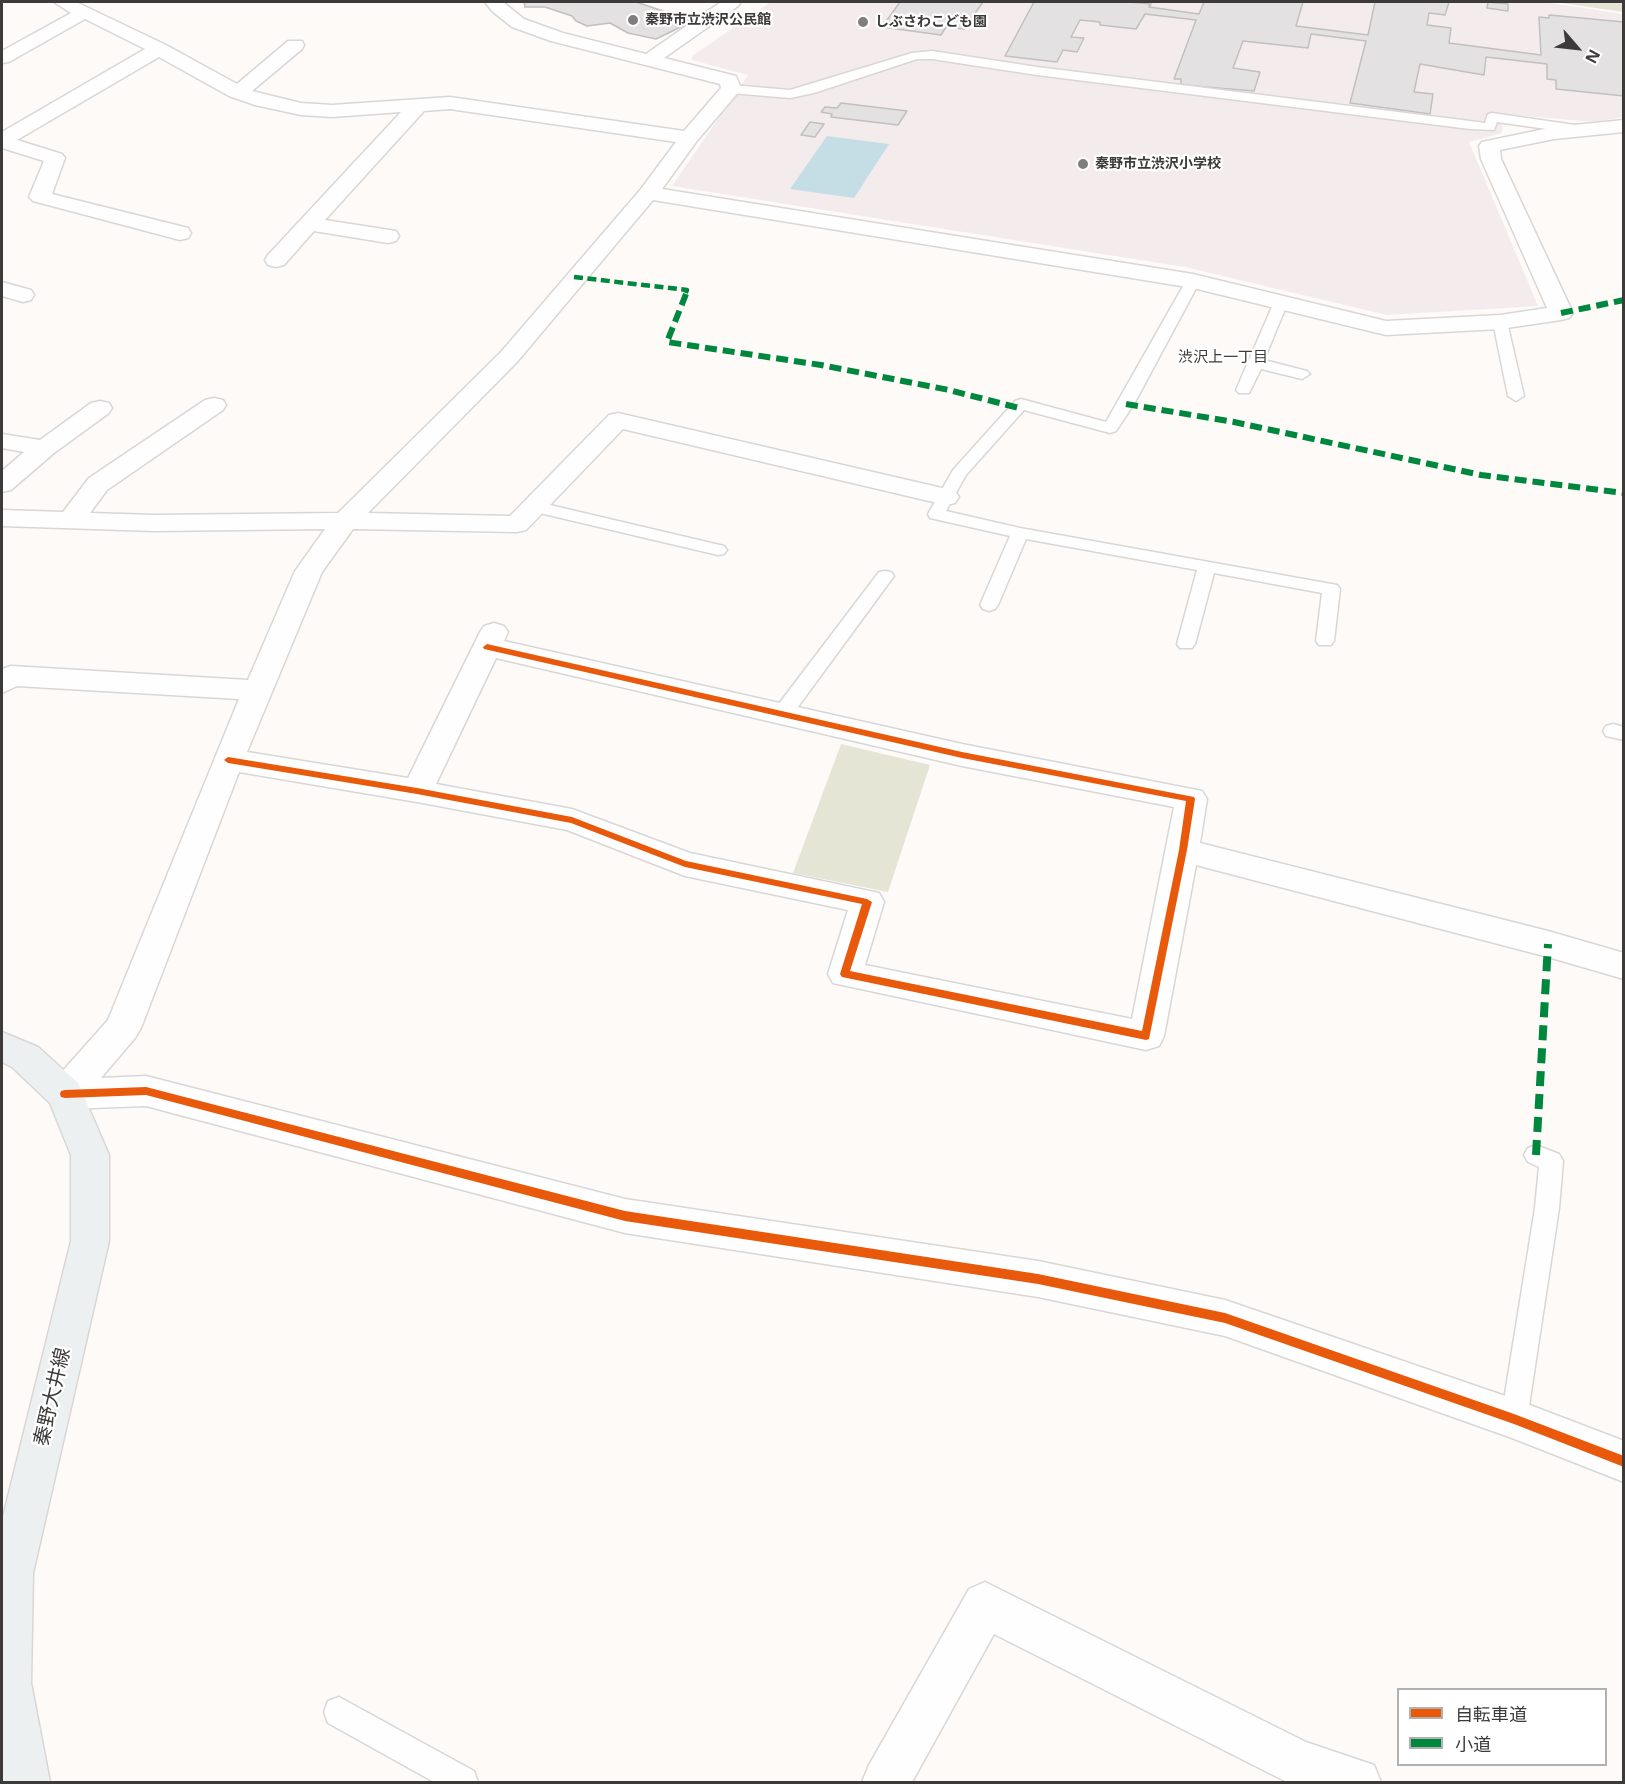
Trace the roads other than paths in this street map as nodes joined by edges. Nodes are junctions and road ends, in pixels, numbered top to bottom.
1 (63, 2) edge
2 (495, 2) edge
3 (732, 2) edge
4 (83, 13) junction
5 (295, 45) dead end
6 (159, 49) junction
7 (2, 58) edge
8 (651, 59) junction
9 (731, 88) junction
10 (236, 92) junction
11 (417, 106) junction
12 (1623, 126) edge
13 (1582, 130) junction
14 (689, 138) junction
15 (2, 141) edge
16 (337, 165) dead end
17 (360, 168) junction
18 (648, 193) junction
19 (308, 224) junction
20 (180, 232) dead end
21 (388, 236) dead end
22 (276, 260) dead end
23 (1193, 280) junction
24 (1281, 302) junction
25 (1500, 322) junction
26 (1256, 363) junction
27 (1302, 374) dead end
28 (1244, 390) dead end
29 (1516, 396) dead end
30 (214, 405) dead end
31 (100, 408) dead end
32 (2, 441) edge
33 (45, 448) junction
34 (2, 484) edge
35 (946, 497) junction
36 (533, 506) junction
37 (2, 518) edge
38 (71, 520) junction
39 (345, 521) junction
40 (1020, 533) junction
41 (718, 550) dead end
42 (1207, 567) junction
43 (885, 576) dead end
44 (989, 605) dead end
45 (1325, 641) dead end
46 (1185, 644) dead end
47 (2, 683) edge
48 (257, 690) junction
49 (782, 714) junction
50 (228, 760) junction
51 (417, 790) junction
52 (1183, 850) junction
53 (1623, 966) edge
54 (2, 1046) edge
55 (65, 1094) junction
56 (1536, 1155) dead end
57 (1514, 1419) junction
58 (1623, 1462) edge
59 (6, 1576) edge
60 (339, 1712) dead end
61 (1295, 1773) edge
62 (26, 1782) edge
63 (463, 1782) edge
64 (886, 1782) edge
65 (1357, 1782) edge

1 - 4 street
2 - 8 street
3 - 8 street
4 - 6 street
4 - 7 street
5 - 10 street
6 - 10 street
6 - 15 street
8 - 9 street
9 - 13 lane
9 - 14 street
10 - 11 street
11 - 14 street
11 - 17 street
12 - 13 street
13 - 25 street
14 - 18 street
15 - 20 street
16 - 17 street
17 - 19 street
18 - 23 street
18 - 39 street
19 - 21 street
19 - 22 street
23 - 24 street
23 - 35 lane
24 - 25 street
24 - 26 lane
25 - 29 lane
26 - 27 lane
26 - 28 lane
30 - 38 street
31 - 33 street
32 - 33 street
33 - 34 street
35 - 36 street
35 - 40 lane
36 - 39 street
36 - 41 lane
37 - 38 street
38 - 39 street
39 - 48 street
40 - 42 lane
40 - 44 lane
42 - 45 lane
42 - 46 lane
43 - 49 lane
47 - 48 street
48 - 50 street
49 - 51 street
49 - 52 street
50 - 51 street
50 - 55 street
51 - 52 street
52 - 53 street
54 - 55 main road, 秦野大井線
55 - 57 street
55 - 59 main road, 秦野大井線
56 - 57 lane
57 - 58 street
59 - 62 main road, 秦野大井線
60 - 63 lane
61 - 64 street
61 - 65 street

